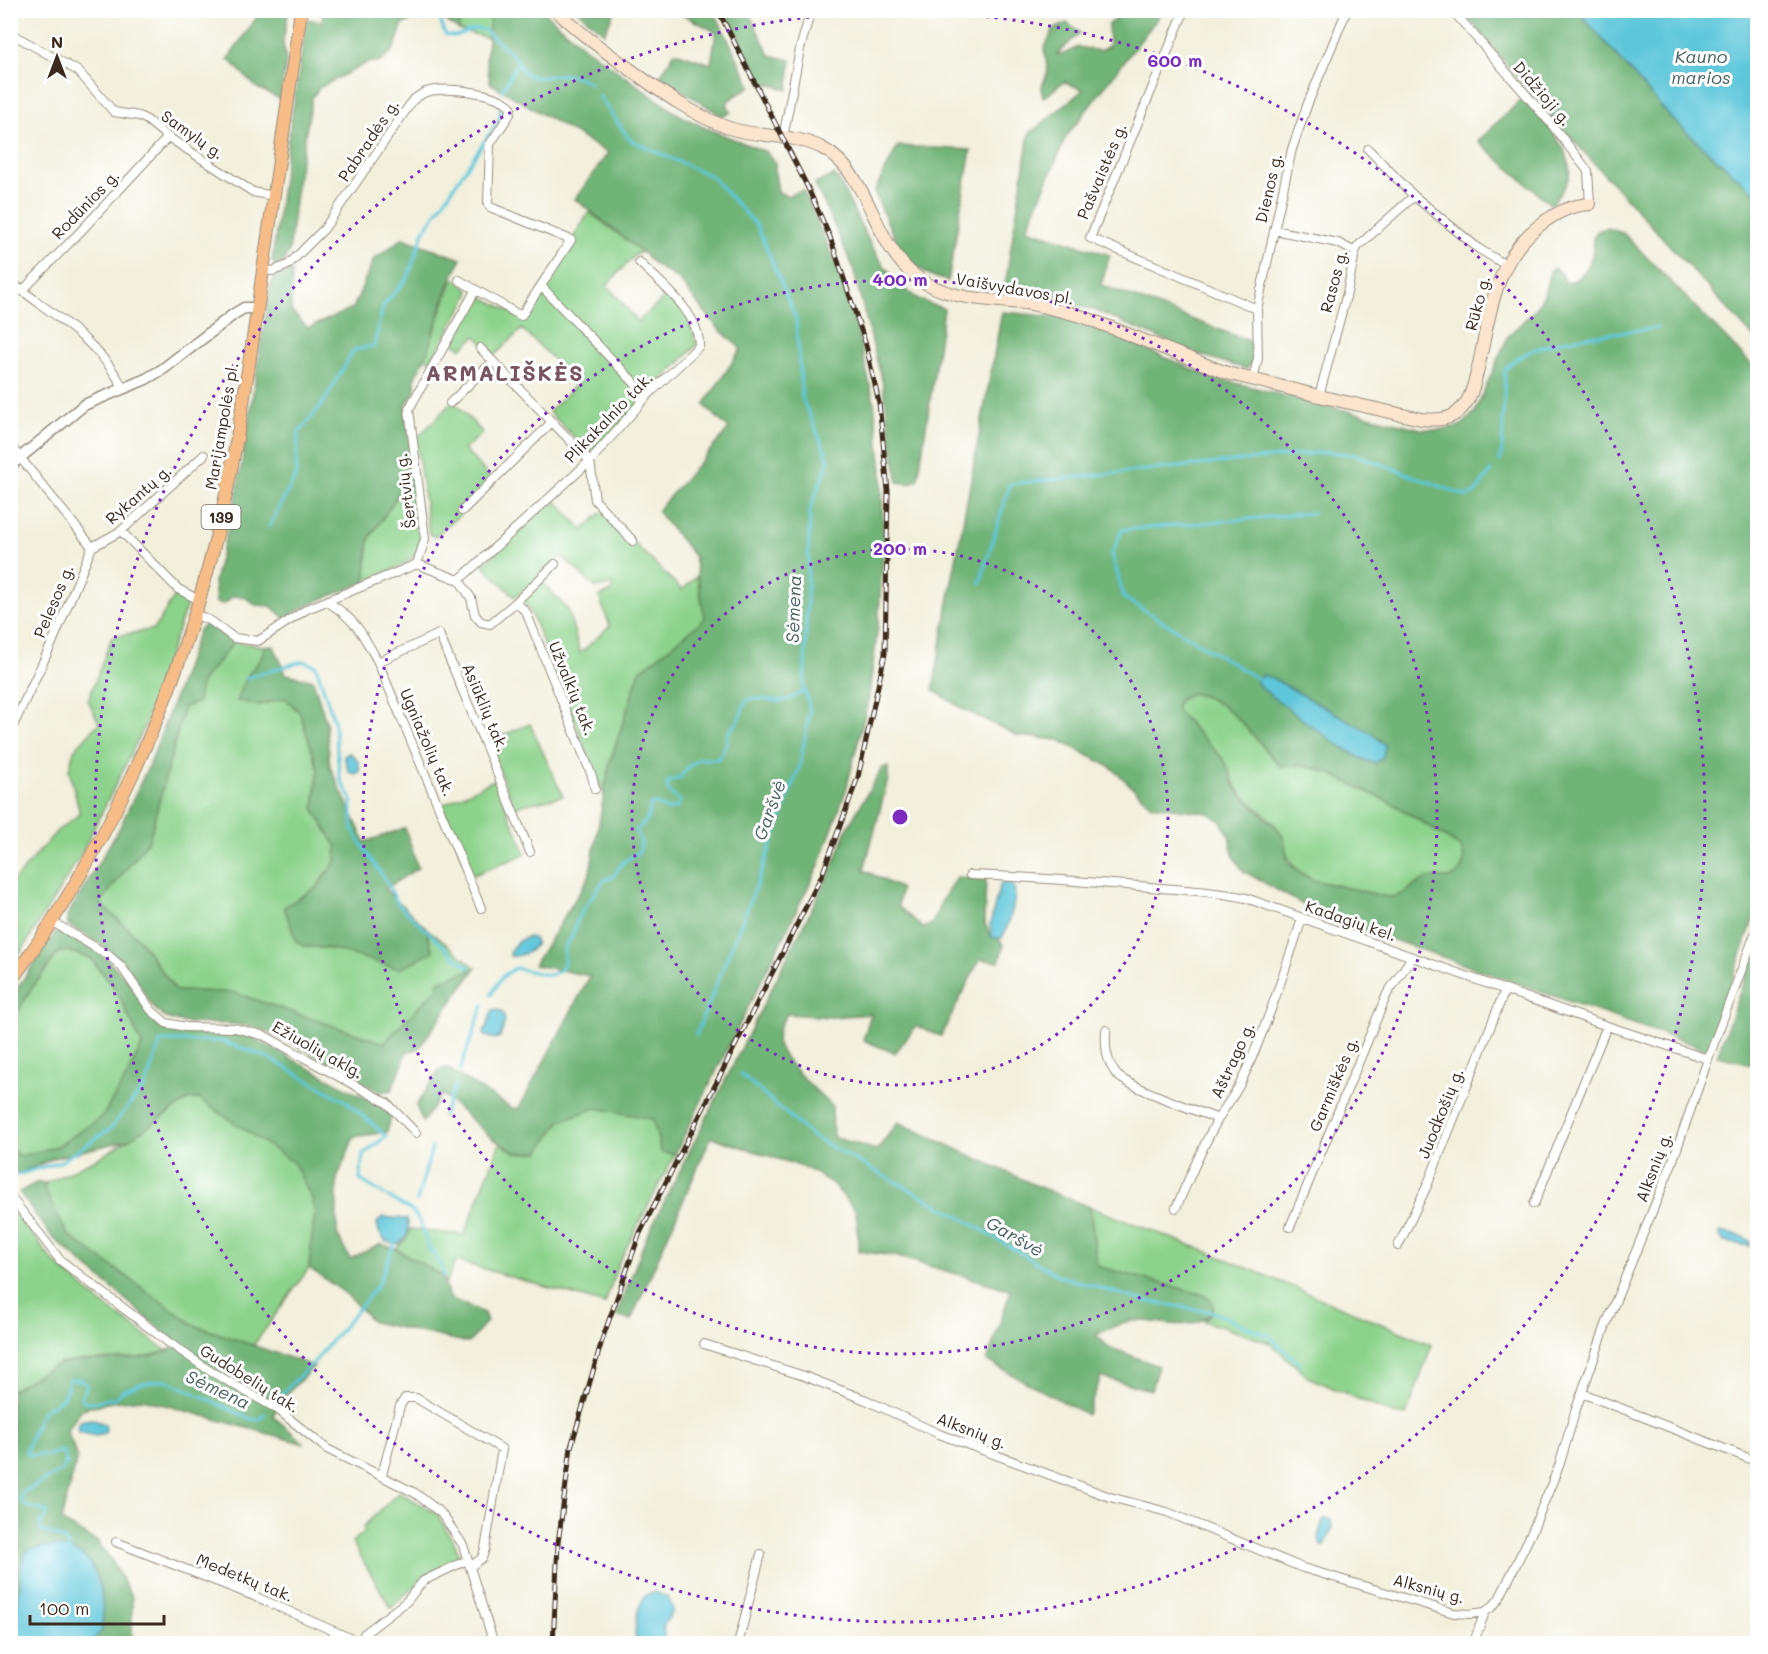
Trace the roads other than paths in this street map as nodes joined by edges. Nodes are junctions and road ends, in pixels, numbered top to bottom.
1 (301, 10) edge
2 (556, 10) edge
3 (811, 10) edge
4 (1347, 10) edge
5 (1452, 10) edge
6 (1183, 14) dead end
7 (10, 33) edge
8 (168, 137) junction
9 (783, 138) junction
10 (1368, 149) dead end
11 (274, 196) junction
12 (1414, 196) junction
13 (1590, 204) joint
14 (1274, 230) junction
15 (1355, 252) junction
16 (639, 262) dead end
17 (1506, 265) junction
18 (263, 270) junction
19 (459, 280) dead end
20 (10, 281) edge
21 (541, 286) junction
22 (22, 291) junction
23 (476, 291) junction
24 (257, 308) junction
25 (1257, 309) junction
26 (480, 348) dead end
27 (493, 361) junction
28 (1253, 380) junction
29 (123, 388) junction
30 (647, 396) junction
31 (1319, 396) junction
32 (450, 403) dead end
33 (1455, 415) joint
34 (552, 422) junction
35 (10, 445) edge
36 (204, 455) dead end
37 (21, 458) junction
38 (590, 461) junction
39 (10, 466) edge
40 (462, 511) dead end
41 (121, 531) junction
42 (633, 541) dead end
43 (92, 547) junction
44 (417, 564) junction
45 (555, 564) dead end
46 (459, 580) junction
47 (199, 600) junction
48 (328, 602) junction
49 (516, 602) junction
50 (194, 614) junction
51 (378, 662) junction
52 (10, 732) edge
53 (595, 789) dead end
54 (531, 852) dead end
55 (970, 875) dead end
56 (481, 908) dead end
57 (1302, 919) junction
58 (51, 921) junction
59 (1758, 926) edge
60 (1412, 957) junction
61 (10, 982) edge
62 (1505, 990) junction
63 (1607, 1026) junction
64 (1106, 1030) dead end
65 (1708, 1059) junction
66 (1218, 1119) junction
67 (416, 1133) dead end
68 (10, 1196) edge
69 (1534, 1204) dead end
70 (1176, 1208) dead end
71 (1290, 1227) dead end
72 (1398, 1246) dead end
73 (704, 1344) dead end
74 (1582, 1393) junction
75 (1758, 1462) edge
76 (382, 1475) junction
77 (116, 1542) dead end
78 (760, 1554) dead end
79 (468, 1564) junction
80 (1485, 1612) junction
81 (361, 1643) edge
82 (494, 1644) edge
83 (738, 1644) edge
84 (1473, 1644) edge

1 - 11 main road, Marijampolės pl. / 139
2 - 9 main road, Vaišvydavos pl.
3 - 9 street
4 - 14 street, Dienos g.
5 - 13 street, Didžioji g.
6 - 25 street, Pašvaistės g.
7 - 8 street, Samylų g.
8 - 11 street, Samylų g.
8 - 22 street, Rodūnios g.
9 - 28 main road, Vaišvydavos pl.
10 - 12 street
11 - 18 main road, Marijampolės pl. / 139
12 - 15 street, Rasos g.
12 - 17 street
13 - 17 main road, Rūko g.
14 - 15 street
14 - 25 street, Dienos g.
15 - 31 street, Rasos g.
16 - 30 street, Plikakalnio tak.
17 - 33 main road, Rūko g.
18 - 21 street, Pabradės g.
18 - 24 main road, Marijampolės pl. / 139
19 - 23 street
20 - 22 street
21 - 23 street
21 - 30 street
22 - 29 street
23 - 44 street, Šertvių g.
24 - 29 street
24 - 47 main road, Marijampolės pl. / 139
25 - 28 street, Dienos g.
26 - 27 street
27 - 32 street
27 - 34 street
28 - 31 main road, Vaišvydavos pl.
29 - 37 street
30 - 38 street, Plikakalnio tak.
31 - 33 main road, Vaišvydavos pl.
34 - 38 street
34 - 40 street
35 - 37 street
36 - 41 street, Rykantų g.
37 - 39 street
37 - 43 street
38 - 42 street
38 - 46 street, Plikakalnio tak.
41 - 43 street, Rykantų g.
41 - 47 street
43 - 52 street, Pelesos g.
44 - 46 street
44 - 48 street
45 - 49 street
46 - 49 street
47 - 50 main road, Marijampolės pl. / 139
48 - 50 street
48 - 51 street, Ugniažolių tak.
49 - 53 street, Užvalkių tak.
50 - 58 main road, Marijampolės pl. / 139
51 - 54 street, Asiūklių tak.
51 - 56 street, Ugniažolių tak.
55 - 57 street, Kadagių kel.
57 - 60 street, Kadagių kel.
57 - 66 street, Aštrago g.
58 - 61 main road, Marijampolės pl. / 139
58 - 67 street, Ežiuolių aklg.
59 - 65 street, Alksnių g.
60 - 62 street, Kadagių kel.
60 - 71 street, Garmiškės g.
62 - 63 street, Kadagių kel.
62 - 72 street, Juodkošių g.
63 - 65 street, Kadagių kel.
63 - 69 street
64 - 66 street
65 - 74 street, Alksnių g.
66 - 70 street, Aštrago g.
68 - 76 street, Gudobelių tak.
73 - 80 street, Alksnių g.
74 - 75 street
74 - 80 street, Alksnių g.
76 - 79 street, Gudobelių tak.
76 - 79 street
77 - 81 street, Medetkų tak.
78 - 83 street
79 - 81 street
79 - 82 street, Gudobelių tak.
80 - 84 street

